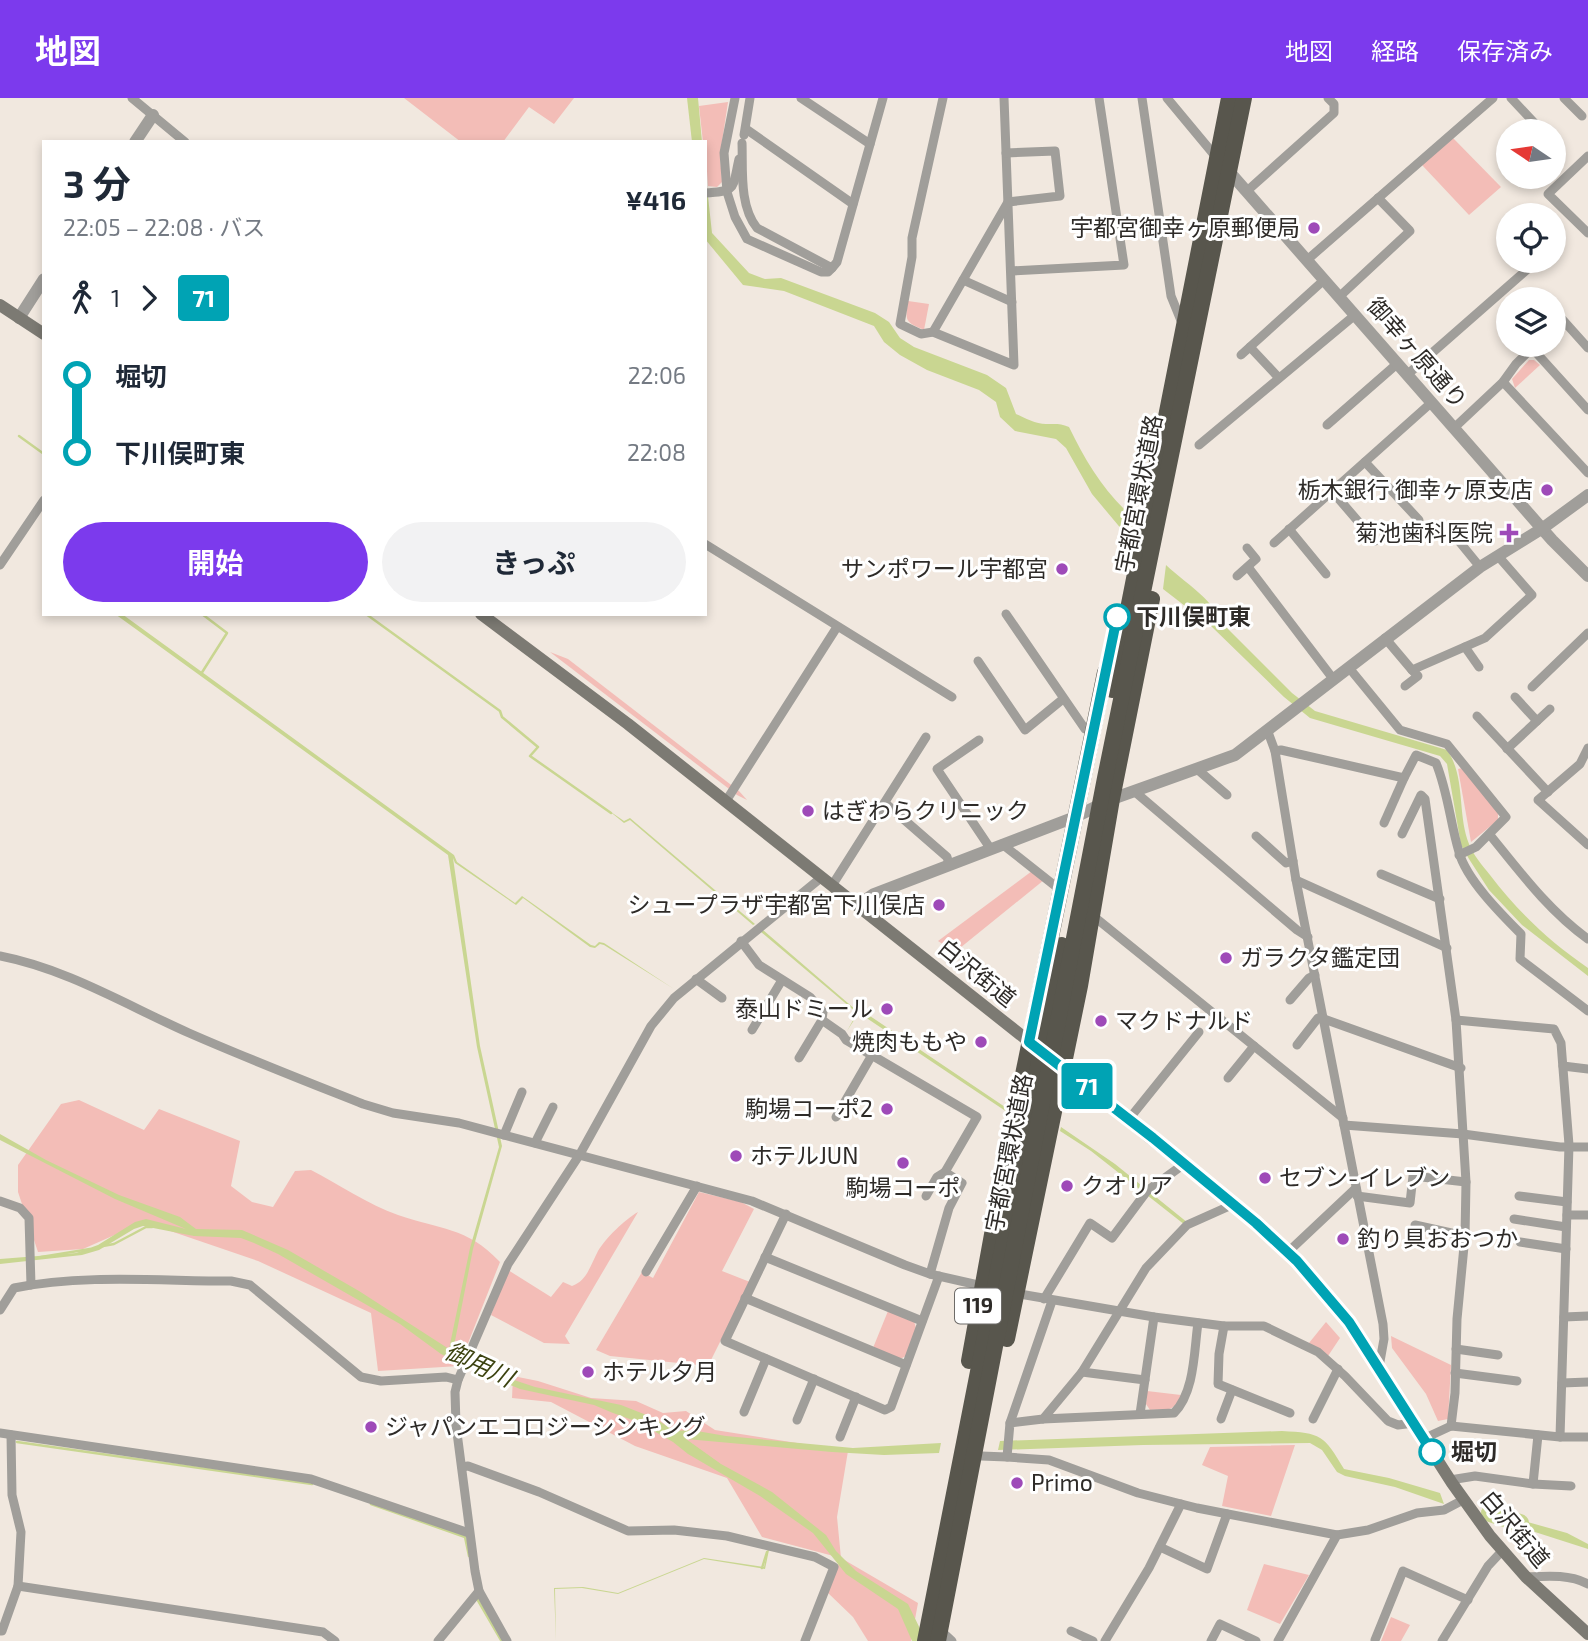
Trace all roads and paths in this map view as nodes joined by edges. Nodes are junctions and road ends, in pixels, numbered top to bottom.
1 (132, 98) edge
2 (735, 98) edge
3 (750, 98) edge
4 (801, 98) edge
5 (883, 98) edge
6 (943, 98) edge
7 (1004, 98) edge
8 (1100, 98) edge
9 (1142, 98) edge
10 (1167, 98) edge
11 (1229, 98) edge
12 (1244, 98) edge
13 (1328, 98) edge
14 (1493, 98) edge
15 (1511, 98) edge
16 (1564, 98) edge
17 (152, 116) junction
18 (1582, 116) dead end
19 (1531, 119) edge
20 (746, 129) junction
21 (136, 140) edge
22 (182, 140) edge
23 (742, 143) junction
24 (870, 144) junction
25 (1006, 153) junction
26 (1588, 156) edge
27 (1216, 157) junction
28 (1228, 170) junction
29 (1247, 191) junction
30 (727, 192) junction
31 (707, 193) edge
32 (1378, 198) junction
33 (1008, 202) junction
34 (853, 204) junction
35 (1588, 233) edge
36 (1307, 260) junction
37 (832, 268) junction
38 (1012, 271) junction
39 (1523, 273) edge
40 (963, 280) junction
41 (1324, 280) junction
42 (42, 282) edge
43 (1339, 297) junction
44 (1012, 302) junction
45 (0, 305) edge
46 (1355, 315) junction
47 (19, 318) junction
48 (1566, 323) edge
49 (1183, 325) junction
50 (933, 332) junction
51 (42, 333) edge
52 (1250, 347) junction
53 (1588, 348) edge
54 (1241, 355) dead end
55 (1522, 357) edge
56 (1543, 357) edge
57 (1398, 363) junction
58 (1408, 374) junction
59 (1279, 378) junction
60 (1503, 383) junction
61 (1432, 402) junction
62 (1588, 410) edge
63 (1171, 420) junction
64 (1326, 425) dead end
65 (1454, 428) junction
66 (1199, 445) dead end
67 (1365, 462) junction
68 (1588, 473) edge
69 (1332, 491) junction
70 (1588, 495) edge
71 (42, 503) edge
72 (1419, 520) dead end
73 (1543, 528) junction
74 (1289, 529) junction
75 (1453, 534) dead end
76 (1375, 541) dead end
77 (1274, 543) dead end
78 (707, 545) edge
79 (1247, 548) dead end
80 (1498, 556) junction
81 (0, 565) edge
82 (1248, 567) junction
83 (1480, 568) junction
84 (1326, 574) dead end
85 (1237, 576) dead end
86 (1588, 576) edge
87 (1006, 614) dead end
88 (484, 616) edge
89 (837, 627) junction
90 (1588, 633) edge
91 (1385, 638) junction
92 (1465, 647) junction
93 (978, 661) dead end
94 (1479, 667) dead end
95 (1350, 668) junction
96 (1412, 670) junction
97 (1334, 680) junction
98 (1405, 686) dead end
99 (1532, 687) dead end
100 (952, 697) dead end
101 (1515, 697) dead end
102 (1063, 699) junction
103 (1550, 709) dead end
104 (1477, 716) dead end
105 (1537, 721) junction
106 (1093, 731) junction
107 (1268, 732) junction
108 (926, 737) dead end
109 (979, 740) dead end
110 (1588, 748) edge
111 (1507, 749) junction
112 (1275, 751) junction
113 (1584, 767) edge
114 (1197, 769) junction
115 (1404, 778) junction
116 (1134, 791) junction
117 (1548, 792) junction
118 (1227, 795) dead end
119 (1112, 799) junction
120 (726, 801) junction
121 (885, 803) junction
122 (1075, 817) junction
123 (1384, 823) dead end
124 (1402, 834) dead end
125 (1490, 835) junction
126 (1256, 836) dead end
127 (1588, 845) edge
128 (996, 846) junction
129 (1459, 855) junction
130 (1293, 861) junction
131 (949, 864) junction
132 (1381, 874) dead end
133 (1296, 880) junction
134 (828, 881) junction
135 (1063, 886) junction
136 (1440, 898) junction
137 (858, 905) junction
138 (1092, 915) junction
139 (1308, 937) junction
140 (1588, 939) edge
141 (741, 941) junction
142 (1447, 948) junction
143 (0, 956) edge
144 (1315, 975) junction
145 (696, 979) junction
146 (782, 980) junction
147 (722, 998) dead end
148 (1290, 1000) dead end
149 (1588, 1011) edge
150 (1324, 1019) junction
151 (822, 1020) junction
152 (1456, 1020) junction
153 (752, 1030) dead end
154 (1199, 1032) dead end
155 (1029, 1042) junction
156 (1297, 1045) dead end
157 (1254, 1046) junction
158 (872, 1055) junction
159 (799, 1058) dead end
160 (1563, 1066) junction
161 (1062, 1067) junction
162 (1461, 1068) junction
163 (1588, 1069) edge
164 (1228, 1078) dead end
165 (522, 1092) dead end
166 (1039, 1093) junction
167 (553, 1107) dead end
168 (836, 1117) dead end
169 (1129, 1119) junction
170 (1344, 1121) junction
171 (1463, 1134) junction
172 (504, 1135) junction
173 (535, 1143) junction
174 (1569, 1146) junction
175 (1588, 1147) edge
176 (580, 1154) junction
177 (1184, 1164) junction
178 (945, 1172) junction
179 (1466, 1182) junction
180 (697, 1186) junction
181 (1357, 1192) junction
182 (926, 1196) dead end
183 (1519, 1196) dead end
184 (0, 1201) edge
185 (1567, 1202) junction
186 (1234, 1205) junction
187 (786, 1214) junction
188 (1588, 1214) edge
189 (1567, 1215) junction
190 (1514, 1219) dead end
191 (1415, 1225) dead end
192 (1566, 1227) junction
193 (1465, 1236) junction
194 (1520, 1242) dead end
195 (1566, 1249) junction
196 (1288, 1252) junction
197 (765, 1257) junction
198 (646, 1272) dead end
199 (934, 1275) junction
200 (31, 1285) junction
201 (985, 1287) junction
202 (1015, 1293) junction
203 (746, 1298) junction
204 (1048, 1300) junction
205 (0, 1310) edge
206 (1118, 1312) junction
207 (1588, 1316) edge
208 (1154, 1317) junction
209 (1564, 1317) junction
210 (922, 1321) junction
211 (1198, 1323) junction
212 (1224, 1326) junction
213 (1456, 1349) junction
214 (1498, 1355) dead end
215 (766, 1359) junction
216 (906, 1365) junction
217 (1379, 1367) junction
218 (1338, 1369) junction
219 (1082, 1372) junction
220 (1455, 1373) junction
221 (458, 1380) junction
222 (814, 1380) junction
223 (1145, 1380) junction
224 (1517, 1381) dead end
225 (1588, 1382) edge
226 (1562, 1383) junction
227 (1232, 1390) junction
228 (856, 1397) junction
229 (744, 1412) dead end
230 (1290, 1413) dead end
231 (1140, 1414) junction
232 (1044, 1419) junction
233 (1221, 1419) dead end
234 (1313, 1419) dead end
235 (797, 1420) dead end
236 (1010, 1423) junction
237 (1413, 1423) junction
238 (1451, 1426) junction
239 (0, 1433) edge
240 (1538, 1435) junction
241 (10, 1436) junction
242 (840, 1437) dead end
243 (1560, 1437) junction
244 (1588, 1437) edge
245 (1423, 1439) junction
246 (1007, 1455) junction
247 (981, 1457) junction
248 (461, 1467) junction
249 (1450, 1480) junction
250 (1533, 1484) junction
251 (1570, 1486) dead end
252 (966, 1492) junction
253 (1463, 1500) junction
254 (1181, 1504) junction
255 (1227, 1514) junction
256 (469, 1533) junction
257 (1337, 1535) junction
258 (1160, 1547) junction
259 (1502, 1551) junction
260 (939, 1572) junction
261 (1526, 1577) junction
262 (1588, 1584) edge
263 (18, 1587) junction
264 (480, 1591) junction
265 (1468, 1600) junction
266 (0, 1631) edge
267 (1071, 1631) dead end
268 (933, 1634) edge
269 (1588, 1634) edge
270 (1375, 1640) edge
271 (335, 1641) edge
272 (438, 1641) edge
273 (507, 1641) edge
274 (805, 1641) edge
275 (953, 1641) edge
276 (1093, 1641) edge
277 (1105, 1641) edge
278 (1211, 1641) edge
279 (1256, 1641) edge
280 (1278, 1641) edge
281 (1442, 1641) edge

1 - 17 street
2 - 30 street
3 - 20 street
4 - 24 street
5 - 24 street
6 - 50 street
7 - 25 street
8 - 38 street
9 - 49 street
10 - 27 street
11 - 27 highway, 宇都宮環状道路 / 119
12 - 28 highway, 宇都宮環状道路 / 119
13 - 29 street
14 - 32 street
15 - 19 street
16 - 18 street
17 - 21 street
17 - 22 street
20 - 23 street
20 - 34 street
23 - 30 street
23 - 37 street
24 - 34 street
25 - 33 street
25 - 33 street
26 - 35 street
27 - 28 street, 御幸ヶ原通り
27 - 49 highway, 宇都宮環状道路 / 119
28 - 29 street, 御幸ヶ原通り
28 - 63 highway, 宇都宮環状道路 / 119
29 - 36 street, 御幸ヶ原通り
30 - 31 street
30 - 37 street
32 - 36 street
32 - 43 street
33 - 38 street
33 - 40 street
34 - 37 street
36 - 41 street, 御幸ヶ原通り
38 - 44 street
39 - 58 street
40 - 44 street
40 - 50 street
41 - 43 street, 御幸ヶ原通り
41 - 52 street
42 - 47 street
43 - 46 street, 御幸ヶ原通り
44 - 50 street
45 - 47 main road
46 - 57 street, 御幸ヶ原通り
46 - 59 street
47 - 51 main road
48 - 53 street
49 - 63 highway, 宇都宮環状道路 / 119
52 - 54 street
52 - 59 street
55 - 60 street
56 - 62 street
57 - 58 street, 御幸ヶ原通り
57 - 64 street
58 - 61 street, 御幸ヶ原通り
59 - 66 street
60 - 65 street
60 - 68 street
61 - 65 street, 御幸ヶ原通り
61 - 67 street
63 - 106 highway, 119
63 - 119 highway, 119
63 - 166 highway, 宇都宮環状道路 / 119
65 - 73 street, 御幸ヶ原通り
67 - 69 street
67 - 72 street
69 - 74 street
69 - 76 street
70 - 73 street
71 - 81 street
73 - 80 street
73 - 86 street, 御幸ヶ原通り
74 - 77 street
74 - 84 street
75 - 83 street
78 - 89 street
79 - 82 street
80 - 83 street
80 - 92 street
82 - 85 street
82 - 97 street
83 - 91 street
87 - 102 street
88 - 120 main road, 白沢街道
89 - 100 street
89 - 120 street
90 - 99 street
91 - 95 street
91 - 96 street
92 - 94 street
92 - 96 street
93 - 102 street
95 - 97 street
95 - 125 street
96 - 98 street
97 - 107 street
101 - 105 street
102 - 106 street
103 - 105 street
104 - 111 street
105 - 111 street
106 - 122 highway, 119
107 - 112 street
107 - 114 street
108 - 121 street
109 - 128 street
110 - 113 street
111 - 117 street
112 - 115 street
112 - 130 street
113 - 117 street
114 - 116 street
114 - 118 street
115 - 123 street
115 - 129 street
116 - 119 street
116 - 139 street
117 - 127 street
119 - 122 street
119 - 138 highway, 119
120 - 134 main road, 白沢街道
121 - 131 street
121 - 134 street
122 - 128 street
122 - 135 highway, 119
124 - 136 street
125 - 129 street
125 - 140 street
126 - 130 street
128 - 131 street
128 - 135 street
129 - 149 street
130 - 133 street
131 - 137 street
132 - 136 street
133 - 139 street
133 - 142 street
134 - 137 main road, 白沢街道
134 - 141 street
135 - 155 highway, 119
136 - 142 street
137 - 155 main road, 白沢街道
138 - 157 street
138 - 161 highway, 119
139 - 144 street
141 - 145 street
141 - 146 street
142 - 152 street
143 - 172 street
144 - 148 street
144 - 150 street
145 - 147 street
145 - 176 street
146 - 151 street
146 - 153 street
150 - 156 street
150 - 162 street
150 - 170 street
151 - 158 street
151 - 159 street
152 - 160 street
152 - 162 street
154 - 169 street
155 - 161 main road, 白沢街道
155 - 201 highway, 119
157 - 164 street
157 - 170 street
158 - 168 street
158 - 178 street
160 - 163 street
160 - 174 street
161 - 169 main road, 白沢街道
161 - 202 highway, 119
162 - 171 street
165 - 172 street
166 - 252 highway, 宇都宮環状道路 / 119
166 - 260 highway, 宇都宮環状道路 / 119
167 - 173 street
169 - 177 main road, 白沢街道
170 - 171 street
170 - 181 street
171 - 174 street
171 - 179 street
172 - 173 street
173 - 176 street
174 - 175 street
174 - 185 street
176 - 180 street
176 - 221 street
177 - 186 main road, 白沢街道
177 - 204 street
178 - 182 street
178 - 199 street
179 - 181 street
179 - 193 street
180 - 187 street
180 - 198 street
181 - 196 street
181 - 217 street
183 - 185 street
184 - 200 street
185 - 189 street
186 - 196 main road, 白沢街道
186 - 206 street
187 - 197 street
187 - 199 street
188 - 189 street
189 - 192 street
190 - 192 street
191 - 193 street
192 - 195 street
193 - 213 street
194 - 195 street
195 - 209 street
196 - 217 main road, 白沢街道
197 - 203 street
197 - 210 street
199 - 201 street
199 - 210 street
200 - 205 street
200 - 221 street
201 - 260 highway, 119
202 - 204 street
202 - 247 highway, 119
203 - 215 street
203 - 216 street
204 - 206 street
204 - 236 street
206 - 208 street
206 - 219 street
207 - 209 street
208 - 211 street
208 - 223 street
209 - 226 street
210 - 216 street
211 - 212 street
211 - 231 street
212 - 218 street
212 - 227 street
213 - 214 street
213 - 220 street
215 - 222 street
215 - 229 street
216 - 228 street
217 - 237 main road, 白沢街道
218 - 234 street
218 - 237 street
219 - 223 street
219 - 232 street
220 - 224 street
220 - 238 street
221 - 248 street
222 - 228 street
222 - 235 street
223 - 231 street
225 - 226 street
226 - 243 street
227 - 230 street
227 - 233 street
228 - 242 street
231 - 232 street
232 - 236 street
236 - 246 street
237 - 245 main road, 白沢街道
238 - 240 street
238 - 245 street
239 - 241 street
240 - 243 street
240 - 250 street
241 - 256 street
241 - 263 street
243 - 244 street
245 - 249 main road, 白沢街道
246 - 247 street
246 - 254 street
247 - 252 highway, 119
248 - 256 street
248 - 274 street
249 - 250 street
249 - 253 main road, 白沢街道
250 - 251 street
252 - 268 highway, 宇都宮環状道路 / 119
253 - 257 street
253 - 259 main road, 白沢街道
254 - 255 street
254 - 258 street
255 - 257 street
255 - 258 street
256 - 264 street
257 - 280 street
258 - 277 street
259 - 261 main road, 白沢街道
259 - 265 street
260 - 268 highway, 宇都宮環状道路 / 119
261 - 262 street
261 - 269 main road, 白沢街道
263 - 266 street
263 - 271 street
264 - 272 street
264 - 273 street
265 - 270 street
265 - 281 street
267 - 276 street
268 - 275 street
278 - 279 street

